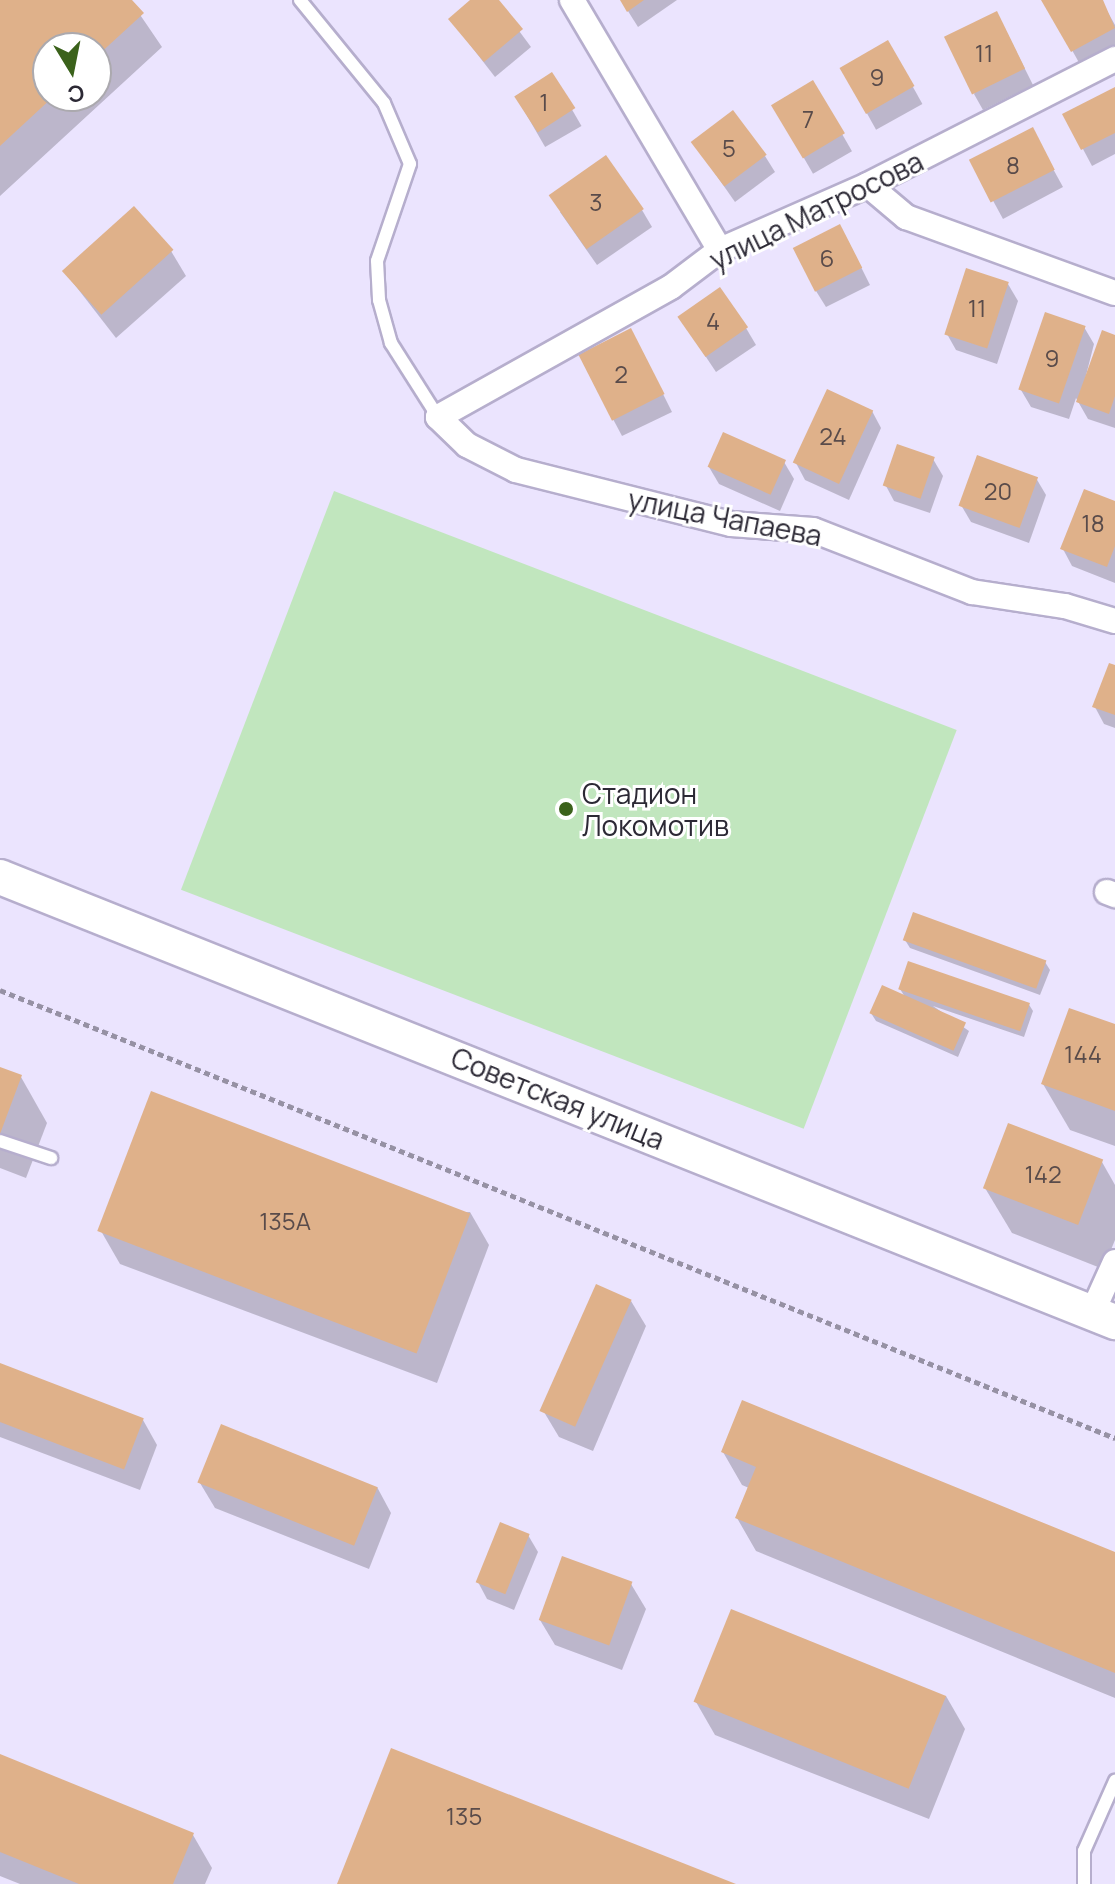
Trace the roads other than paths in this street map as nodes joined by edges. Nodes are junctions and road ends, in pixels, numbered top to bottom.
1 (300, 0) edge
2 (572, 0) edge
3 (1115, 59) edge
4 (868, 185) junction
5 (720, 250) junction
6 (1115, 293) edge
7 (438, 417) junction
8 (1115, 621) edge
9 (0, 877) edge
10 (0, 1141) edge
11 (51, 1158) dead end
12 (1115, 1262) edge
13 (1103, 1318) edge
14 (1115, 1781) edge
15 (1084, 1884) edge

1 - 7 lane
2 - 5 street
3 - 4 street, улица Матросова
4 - 5 street, улица Матросова
4 - 6 street
5 - 7 street, улица Матросова
7 - 8 street, улица Чапаева
9 - 13 main road, Советская улица
10 - 11 lane
12 - 13 street
14 - 15 lane

